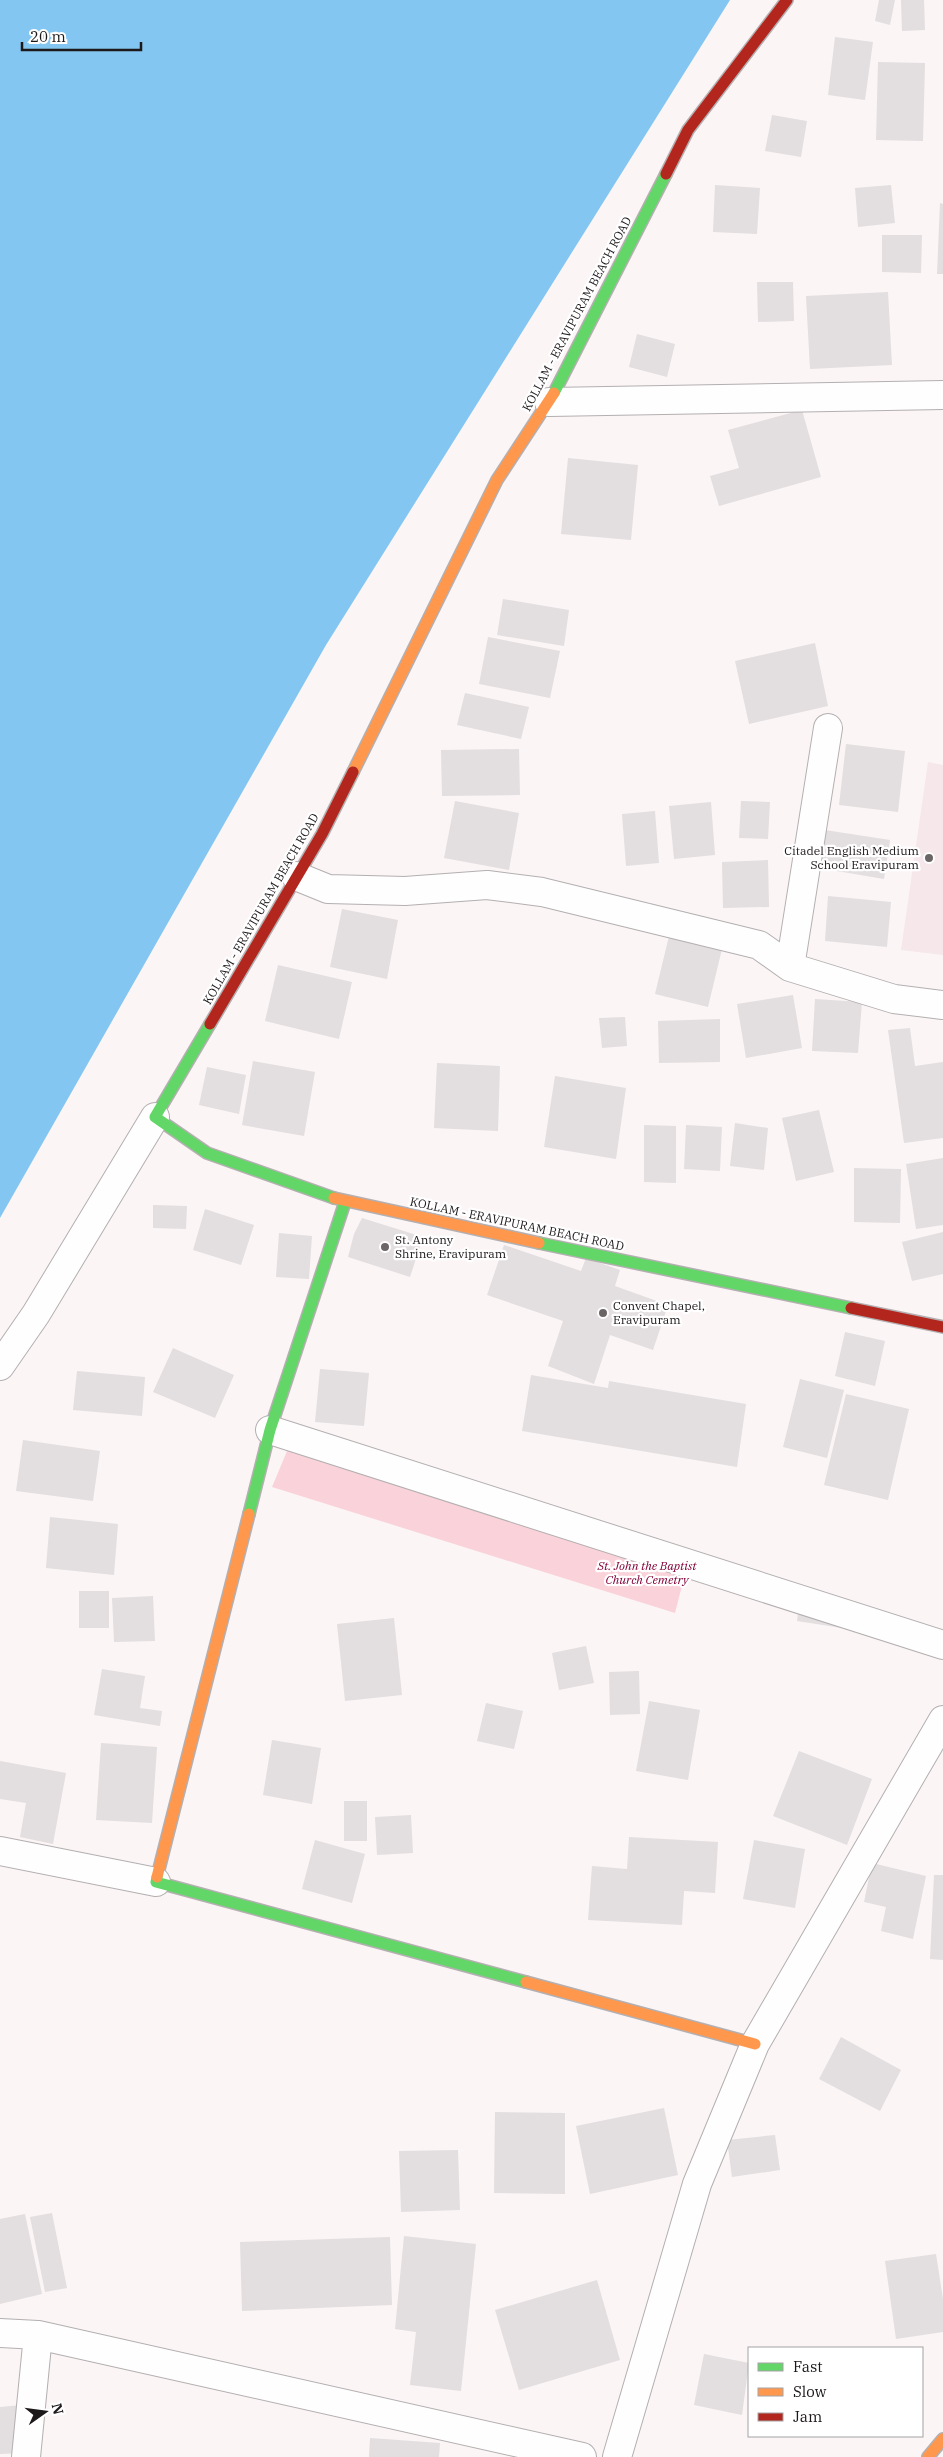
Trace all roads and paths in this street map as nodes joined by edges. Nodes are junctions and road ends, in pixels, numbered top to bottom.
1 (788, 0) edge
2 (943, 395) edge
3 (549, 402) junction
4 (828, 728) dead end
5 (296, 876) junction
6 (790, 967) junction
7 (943, 1005) edge
8 (155, 1117) junction
9 (345, 1202) junction
10 (943, 1327) edge
11 (0, 1366) edge
12 (270, 1430) junction
13 (943, 1645) edge
14 (943, 1720) edge
15 (0, 1850) edge
16 (156, 1882) junction
17 (755, 2044) junction
18 (0, 2334) edge
19 (38, 2335) junction
20 (943, 2439) edge
21 (26, 2457) edge
22 (582, 2457) edge
23 (617, 2457) edge
24 (928, 2457) edge

1 - 3 main road, KOLLAM - ERAVIPURAM BEACH ROAD
2 - 3 street
3 - 5 main road, KOLLAM - ERAVIPURAM BEACH ROAD
4 - 6 street
5 - 6 street
5 - 8 main road, KOLLAM - ERAVIPURAM BEACH ROAD
6 - 7 street
8 - 9 main road, KOLLAM - ERAVIPURAM BEACH ROAD
8 - 11 street
9 - 10 main road, KOLLAM - ERAVIPURAM BEACH ROAD
9 - 12 main road
12 - 13 street
12 - 16 main road
14 - 17 street
15 - 16 street
16 - 17 main road
17 - 23 street
18 - 19 street
19 - 21 street
19 - 22 street
20 - 24 main road

